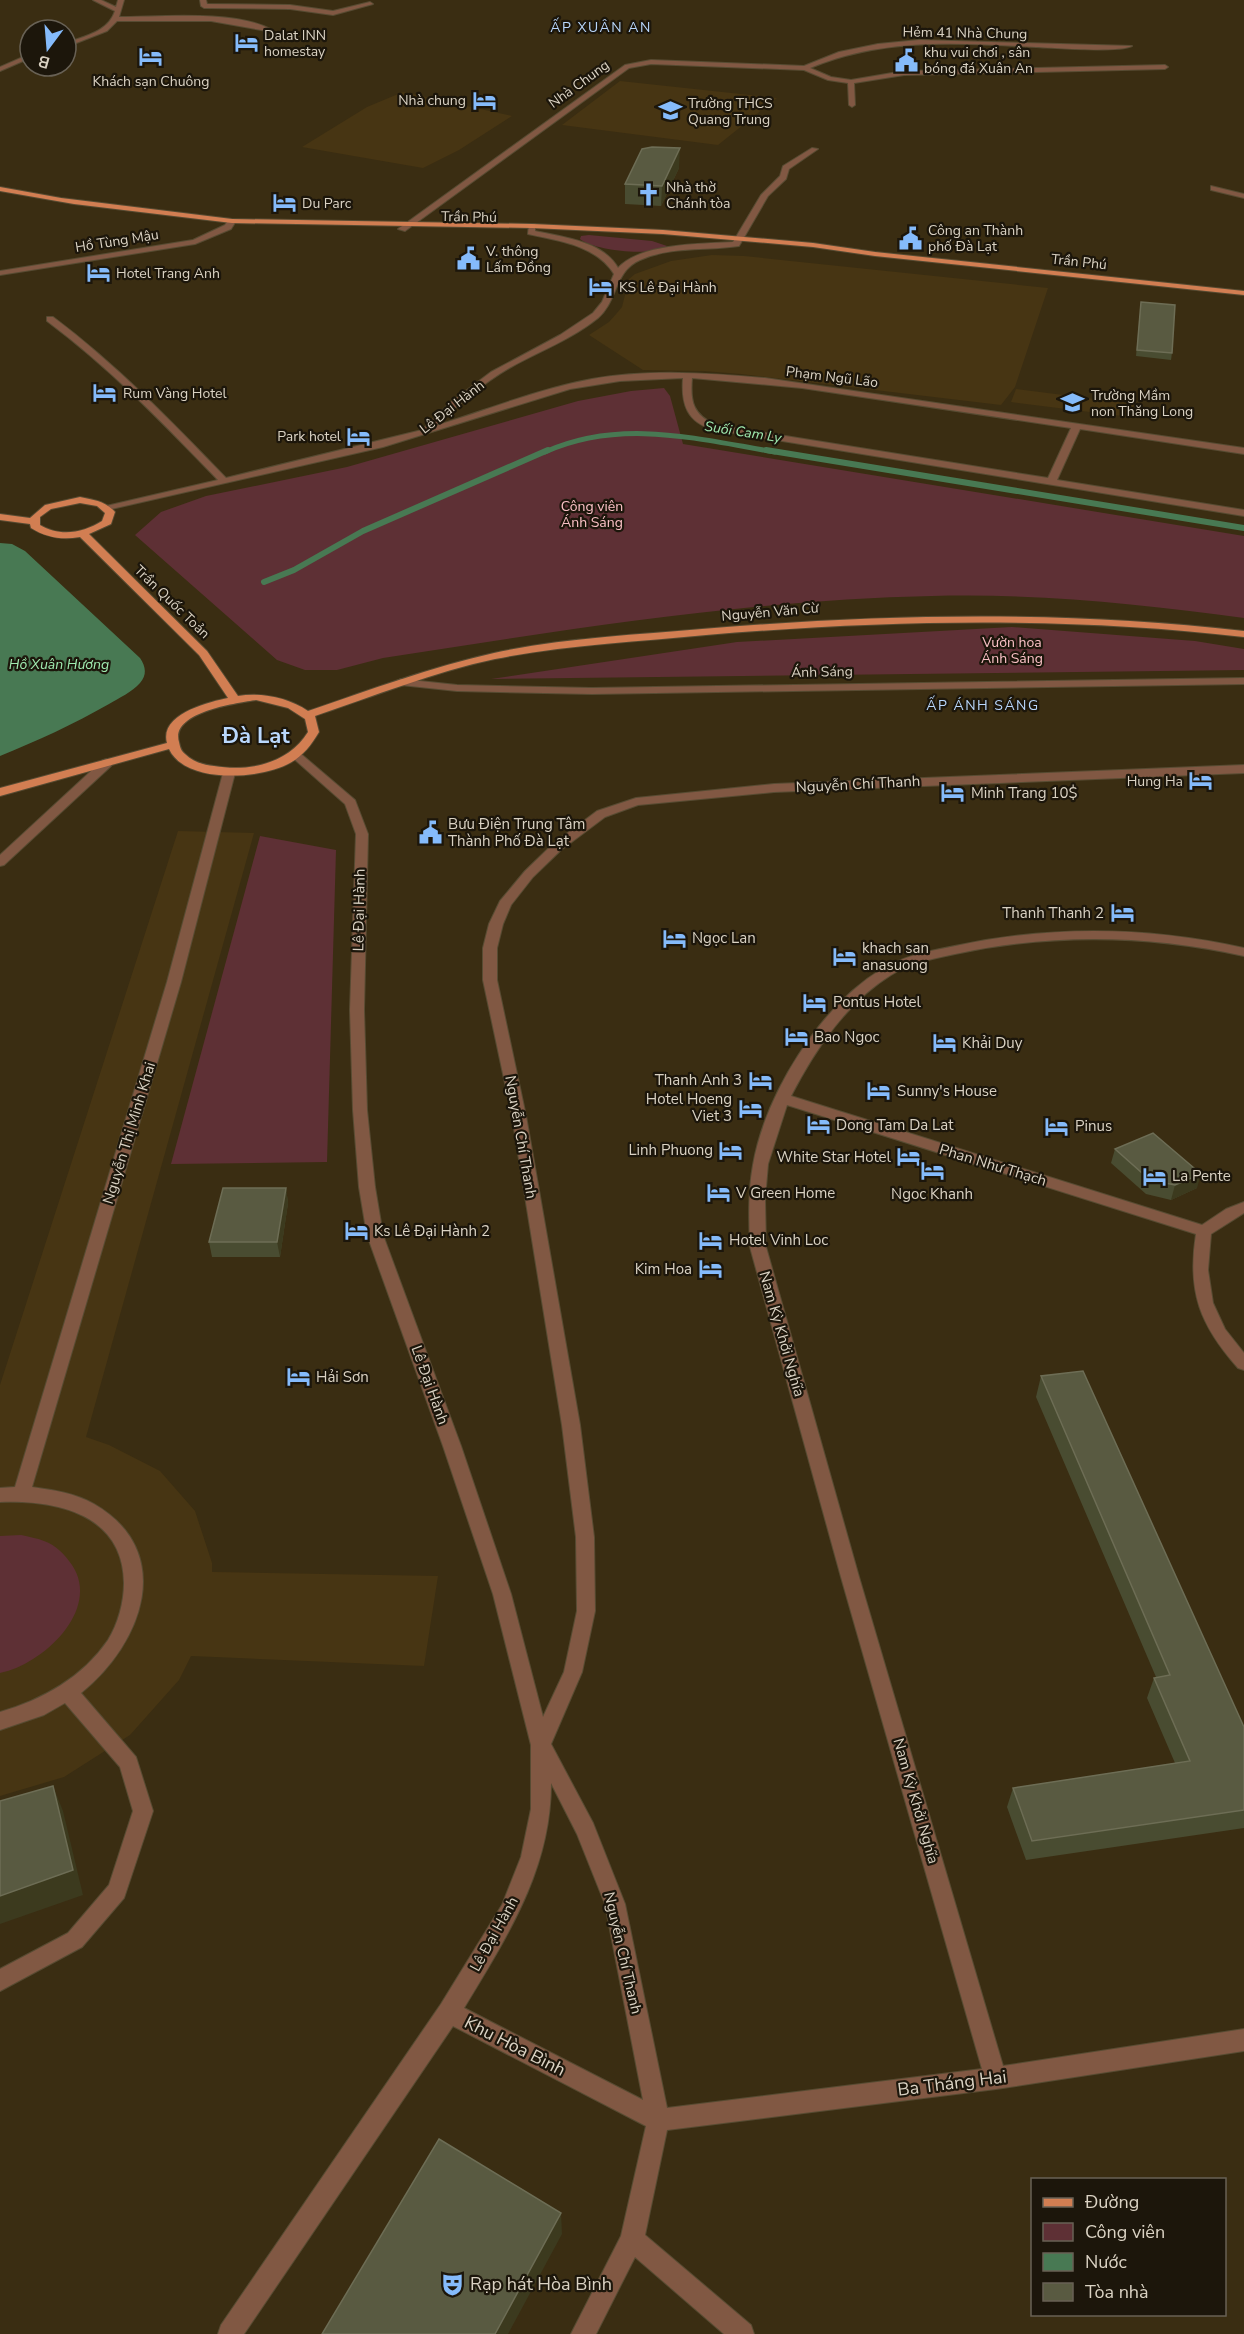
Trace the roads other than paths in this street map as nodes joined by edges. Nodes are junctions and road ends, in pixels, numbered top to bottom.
1 (96, 0) edge
2 (121, 0) edge
3 (204, 3) edge
4 (370, 3) dead end
5 (117, 10) junction
6 (115, 19) junction
7 (197, 19) junction
8 (267, 28) dead end
9 (78, 40) edge
10 (1129, 46) dead end
11 (18, 61) edge
12 (1165, 67) dead end
13 (805, 68) junction
14 (0, 69) edge
15 (851, 82) junction
16 (852, 105) dead end
17 (813, 149) dead end
18 (1214, 188) dead end
19 (0, 189) edge
20 (1244, 196) edge
21 (230, 224) junction
22 (410, 224) junction
23 (402, 229) junction
24 (532, 229) junction
25 (738, 241) junction
26 (0, 273) edge
27 (617, 273) junction
28 (1244, 293) edge
29 (50, 319) dead end
30 (688, 375) junction
31 (1077, 426) junction
32 (421, 433) junction
33 (1244, 451) edge
34 (223, 480) junction
35 (1051, 482) junction
36 (107, 507) junction
37 (1244, 513) edge
38 (0, 517) edge
39 (34, 521) junction
40 (82, 533) junction
41 (1244, 634) edge
42 (1244, 681) edge
43 (401, 682) junction
44 (234, 698) junction
45 (308, 715) junction
46 (172, 745) junction
47 (297, 756) junction
48 (107, 763) junction
49 (1244, 769) edge
50 (229, 773) junction
51 (0, 792) edge
52 (0, 862) edge
53 (1244, 952) edge
54 (783, 1099) junction
55 (1244, 1207) edge
56 (1204, 1231) junction
57 (1244, 1364) edge
58 (22, 1492) junction
59 (0, 1495) edge
60 (68, 1692) junction
61 (0, 1720) edge
62 (541, 1745) junction
63 (0, 1980) edge
64 (449, 2012) junction
65 (1244, 2040) edge
66 (996, 2078) junction
67 (658, 2120) junction
68 (632, 2239) junction
69 (230, 2334) edge
70 (583, 2334) edge
71 (742, 2334) edge

1 - 5 street
2 - 5 street
3 - 4 street
3 - 7 street
5 - 6 street
6 - 7 street
6 - 9 street
7 - 8 street
10 - 13 street, Hẻm 41 Nhà Chung
11 - 14 street
12 - 15 street
13 - 15 street
13 - 22 street, Nhà Chung
15 - 16 street
17 - 25 street
18 - 20 street
19 - 21 main road, Trần Phú
21 - 22 main road, Trần Phú
21 - 23 main road, Trần Phú
21 - 26 street, Hồ Tùng Mậu
22 - 23 street, Nhà Chung
22 - 24 main road, Trần Phú
23 - 24 main road, Trần Phú
24 - 25 main road, Trần Phú
24 - 27 street
25 - 27 street
25 - 28 main road, Trần Phú
27 - 32 street, Lê Đại Hành
29 - 34 street
30 - 31 street, Phạm Ngũ Lão
30 - 32 street, Phạm Ngũ Lão
30 - 35 street
31 - 33 street, Phạm Ngũ Lão
31 - 35 street
32 - 34 street, Lê Đại Hành
34 - 36 street, Lê Đại Hành
35 - 37 street
36 - 39 main road
36 - 40 main road
38 - 39 main road
39 - 40 main road
40 - 44 main road, Trần Quốc Toản
41 - 43 main road, Nguyễn Văn Cừ
42 - 43 street, Ánh Sáng
43 - 45 main road, Nguyễn Văn Cừ
44 - 45 main road
44 - 46 main road
45 - 47 main road
46 - 48 main road
46 - 50 main road
47 - 50 main road
47 - 62 street, Lê Đại Hành
48 - 51 main road
48 - 52 street
49 - 62 street, Nguyễn Chí Thanh
50 - 58 street, Nguyễn Thị Minh Khai
53 - 54 street, Nam Kỳ Khởi Nghĩa
54 - 56 street, Phan Như Thạch
54 - 66 street, Nam Kỳ Khởi Nghĩa
55 - 56 street
56 - 57 street
58 - 59 street
58 - 60 street
60 - 61 street
60 - 63 street
62 - 64 street, Lê Đại Hành
62 - 67 street, Nguyễn Chí Thanh
64 - 67 street, Khu Hòa Bình
64 - 69 street, Khu Hòa Bình
65 - 66 street, Ba Tháng Hai
66 - 67 street, Ba Tháng Hai
67 - 68 street
68 - 70 street
68 - 71 street

